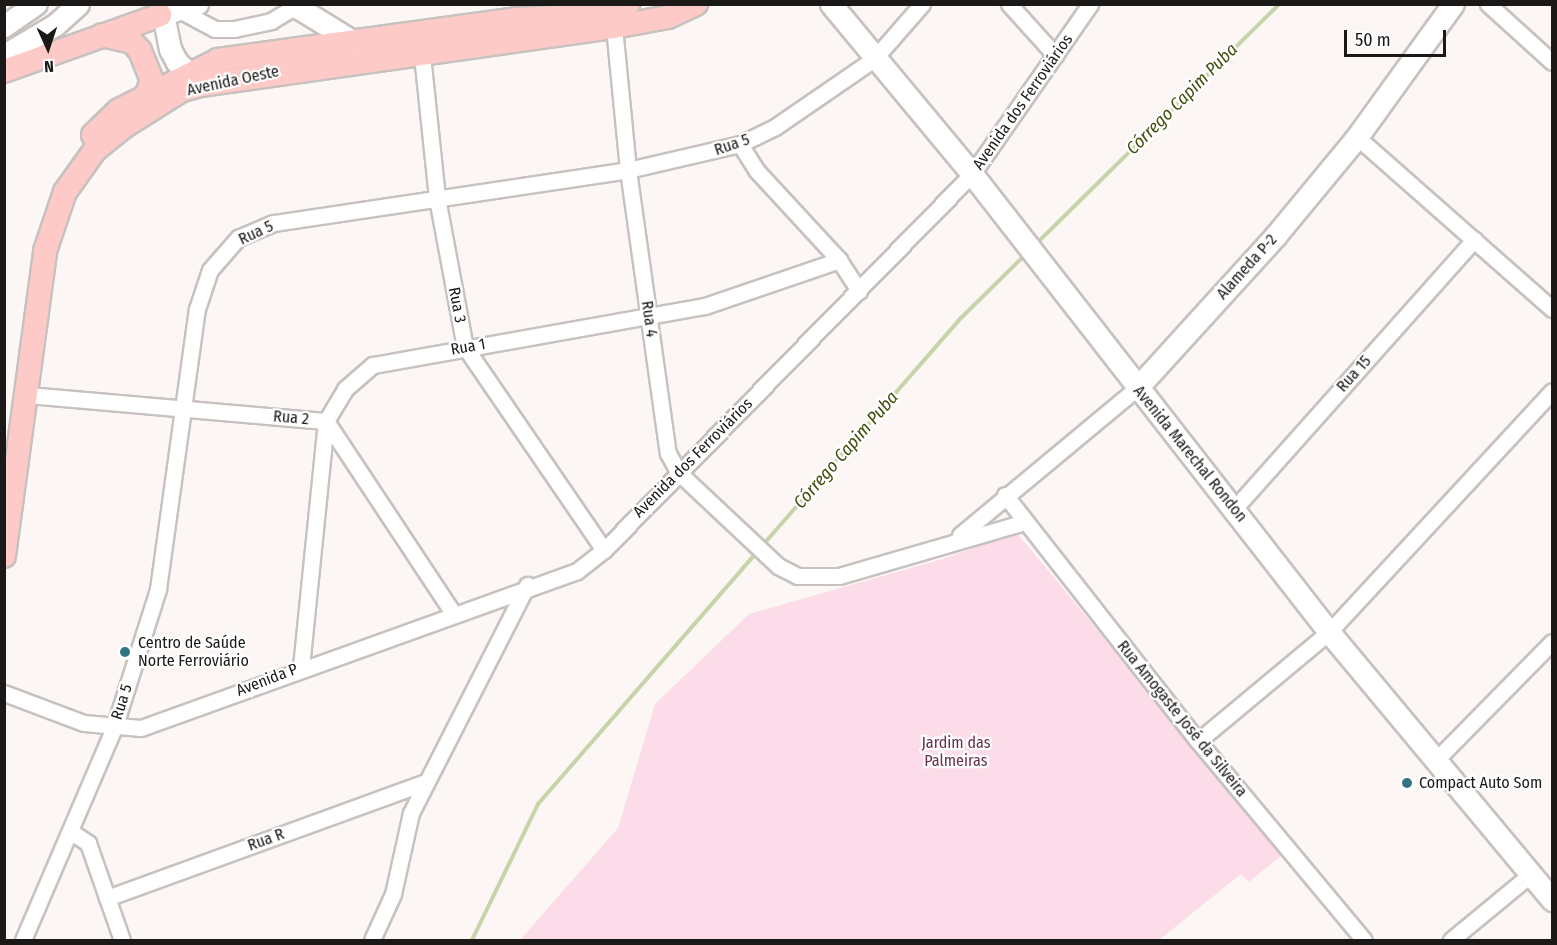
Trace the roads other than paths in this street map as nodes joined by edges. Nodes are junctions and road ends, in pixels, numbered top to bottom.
1 (36, 4) edge
2 (78, 4) edge
3 (628, 4) edge
4 (696, 4) edge
5 (831, 4) edge
6 (922, 4) edge
7 (1009, 4) edge
8 (1090, 4) edge
9 (1453, 4) edge
10 (1488, 4) edge
11 (293, 6) edge
12 (175, 9) edge
13 (4, 26) edge
14 (614, 27) junction
15 (100, 35) junction
16 (354, 42) junction
17 (4, 55) edge
18 (422, 55) junction
19 (1056, 56) junction
20 (874, 59) junction
21 (1552, 62) edge
22 (4, 71) edge
23 (194, 79) junction
24 (147, 94) junction
25 (1357, 137) junction
26 (740, 144) junction
27 (628, 170) junction
28 (972, 174) junction
29 (437, 198) junction
30 (1474, 240) junction
31 (839, 260) junction
32 (859, 291) junction
33 (1552, 309) edge
34 (649, 316) junction
35 (465, 347) junction
36 (1137, 388) junction
37 (1552, 391) edge
38 (27, 395) junction
39 (184, 408) junction
40 (326, 421) junction
41 (4, 466) edge
42 (678, 472) junction
43 (1005, 495) junction
44 (1234, 508) junction
45 (1025, 522) junction
46 (952, 540) junction
47 (604, 550) junction
48 (4, 556) edge
49 (527, 585) junction
50 (453, 612) junction
51 (1329, 632) junction
52 (1552, 642) edge
53 (301, 667) junction
54 (4, 693) edge
55 (114, 728) junction
56 (1198, 741) junction
57 (1436, 760) junction
58 (425, 782) junction
59 (70, 831) junction
60 (1544, 885) edge
61 (107, 898) junction
62 (23, 940) edge
63 (122, 940) edge
64 (372, 940) edge
65 (1364, 940) edge
66 (1451, 940) edge

1 - 13 main road
2 - 17 main road
3 - 16 main road, Avenida Oeste
4 - 14 main road, Avenida Oeste
5 - 20 main road, Avenida Marechal Rondon
6 - 20 street, Rua 5
7 - 19 street
8 - 19 street, Avenida dos Ferroviários
9 - 25 main road, Alameda P-2
10 - 21 street
11 - 12 street
11 - 16 main road
12 - 15 main road
12 - 23 main road
14 - 18 main road, Avenida Oeste
14 - 27 street, Rua 4
15 - 22 main road
15 - 24 main road
16 - 23 main road, Avenida Oeste
18 - 23 main road, Avenida Oeste
18 - 29 street, Rua 3
19 - 28 street, Avenida dos Ferroviários
20 - 26 street, Rua 5
20 - 28 main road, Avenida Marechal Rondon
23 - 24 main road, Avenida Oeste
23 - 38 main road, Avenida Oeste
24 - 41 main road, Avenida Oeste
25 - 30 street
25 - 36 main road, Alameda P-2
26 - 27 street, Rua 5
26 - 31 street
27 - 29 street, Rua 5
27 - 34 street, Rua 4
28 - 32 street, Avenida dos Ferroviários
28 - 36 main road, Avenida Marechal Rondon
29 - 35 street, Rua 3
29 - 39 street, Rua 5
30 - 33 street
30 - 44 street, Rua 15
31 - 32 street
31 - 34 street, Rua 1
32 - 42 street, Avenida dos Ferroviários
34 - 35 street, Rua 1
34 - 42 street, Rua 4
35 - 40 street, Rua 1
35 - 47 street, Rua 3
36 - 43 street, Alameda P-2
36 - 44 main road, Avenida Marechal Rondon
37 - 51 street
38 - 39 street, Rua 2
38 - 48 main road, Avenida Oeste
39 - 40 street, Rua 2
39 - 55 street, Rua 5
40 - 50 street, Rua 2
40 - 53 street, Rua 1
42 - 46 street, Rua 4
42 - 47 street, Avenida dos Ferroviários
43 - 45 street, Rua Amogaste José da Silveira
43 - 46 street, Alameda P-2
44 - 51 main road, Avenida Marechal Rondon
45 - 46 street
45 - 56 street, Rua Amogaste José da Silveira
47 - 49 street, Avenida dos Ferroviários
49 - 50 street, Avenida P
49 - 58 street
50 - 53 street, Avenida P
51 - 56 street
51 - 57 main road, Avenida Marechal Rondon
52 - 57 street
53 - 55 street, Avenida P
54 - 55 street, Avenida P
55 - 59 street, Rua 5
56 - 65 street, Rua Amogaste José da Silveira
57 - 60 main road, Avenida Marechal Rondon
58 - 61 street, Rua R
58 - 64 street
59 - 61 street
59 - 62 street, Rua 5
60 - 66 street
61 - 63 street

